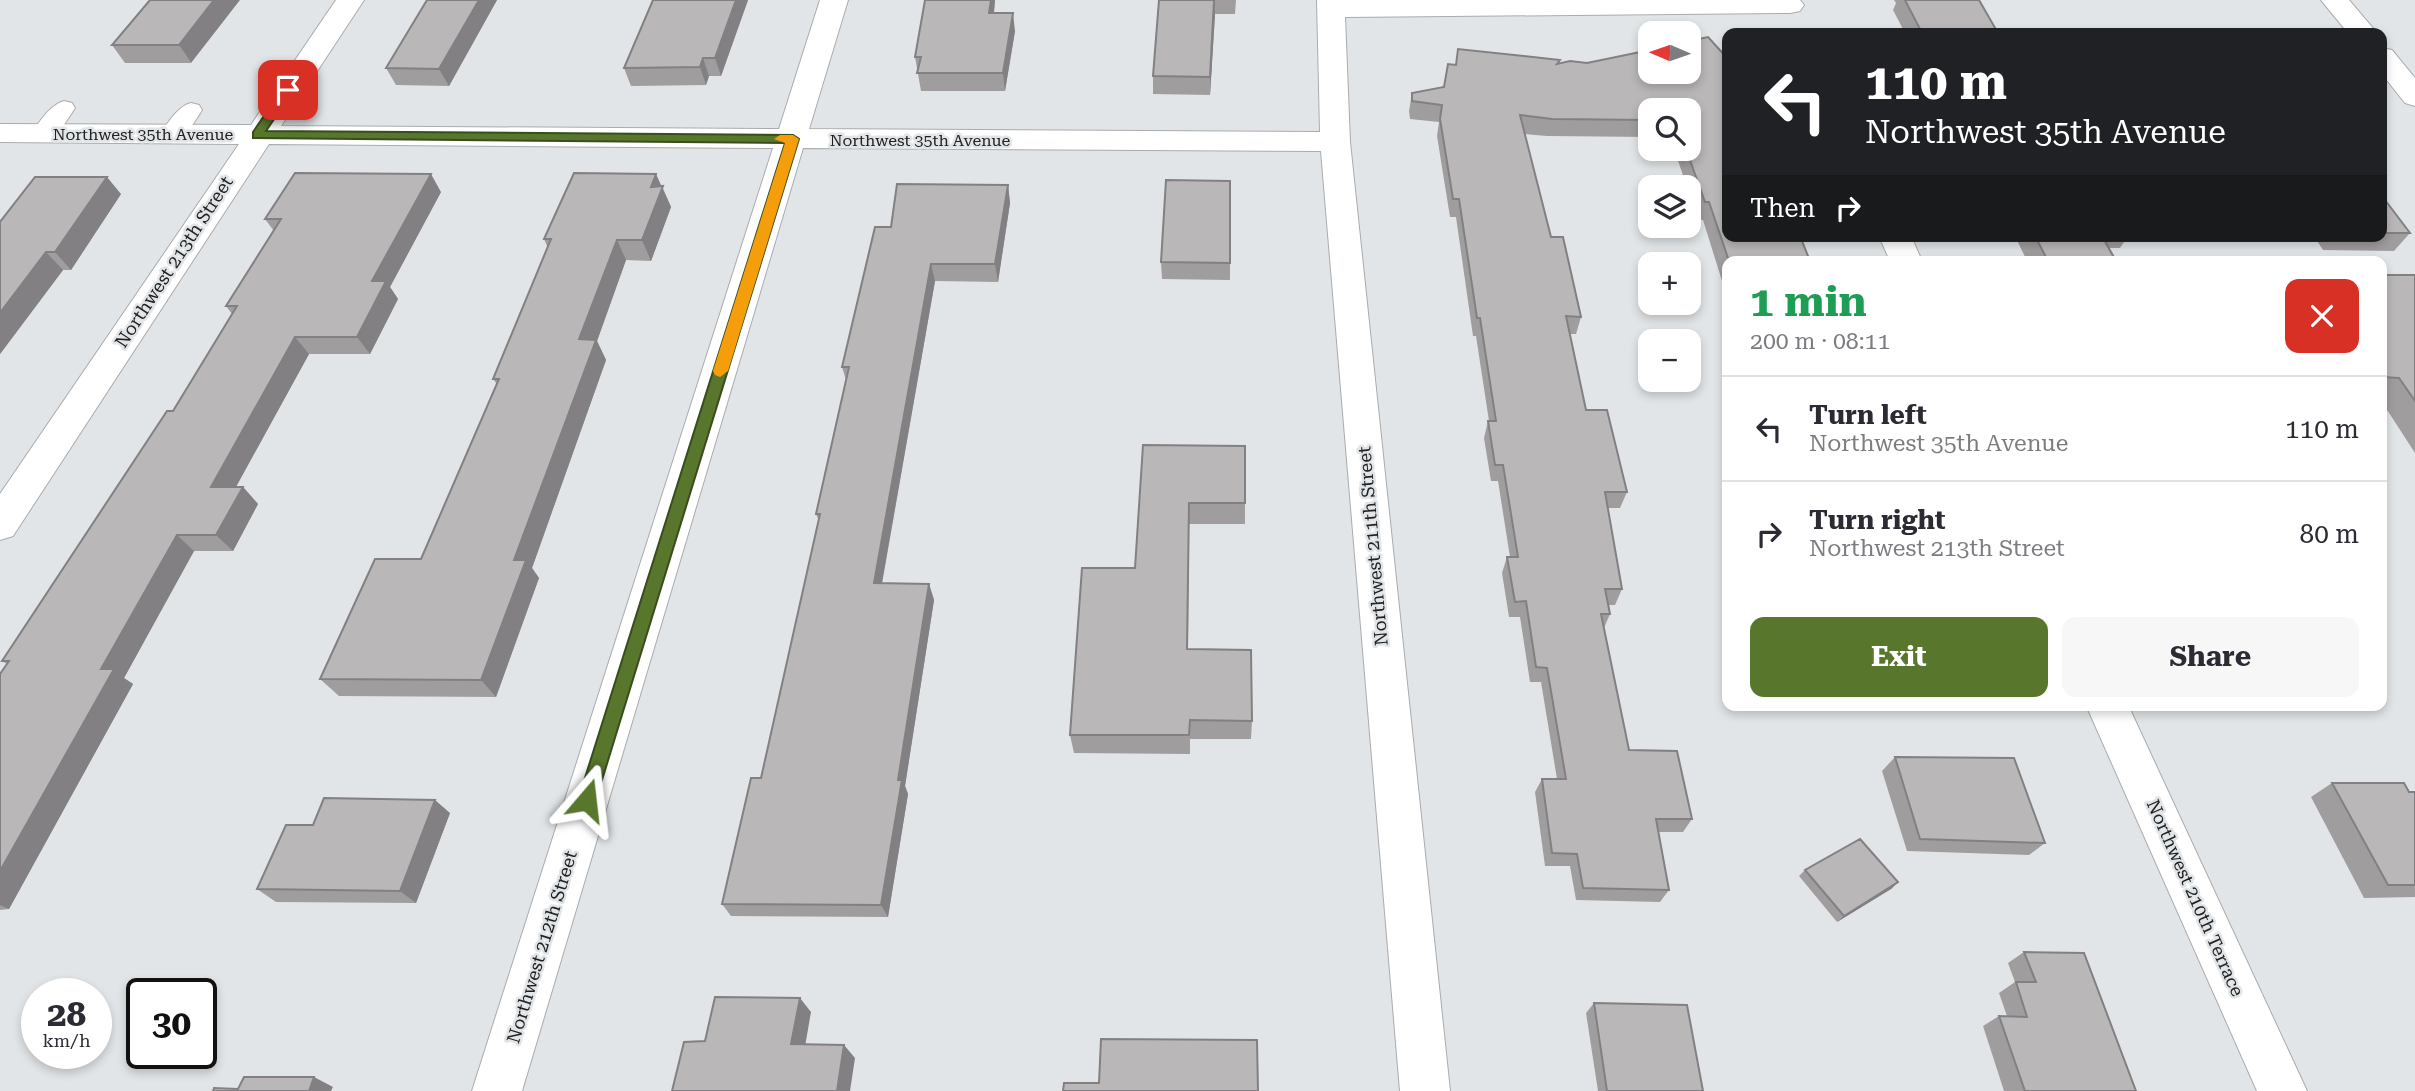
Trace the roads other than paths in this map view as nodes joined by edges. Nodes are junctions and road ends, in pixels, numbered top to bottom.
1 (350, 0) edge
2 (834, 0) edge
3 (2335, 0) edge
4 (1332, 4) edge
5 (1792, 10) edge
6 (2359, 28) edge
7 (2387, 62) edge
8 (2415, 97) edge
9 (64, 107) dead end
10 (191, 110) dead end
11 (0, 133) edge
12 (44, 133) junction
13 (172, 134) junction
14 (257, 135) junction
15 (793, 139) junction
16 (1335, 142) junction
17 (0, 525) edge
18 (2110, 711) edge
19 (497, 1091) edge
20 (1425, 1091) edge
21 (2282, 1091) edge

1 - 14 street, Northwest 213th Street
2 - 15 street, Northwest 212th Street
3 - 6 street
4 - 5 street
4 - 16 street, Northwest 211th Street
7 - 8 street
9 - 12 lane
10 - 13 lane
11 - 12 street, Northwest 35th Avenue
12 - 13 street, Northwest 35th Avenue
13 - 14 street, Northwest 35th Avenue
14 - 15 street, Northwest 35th Avenue
14 - 17 street, Northwest 213th Street
15 - 16 street, Northwest 35th Avenue
15 - 19 street, Northwest 212th Street
16 - 20 street, Northwest 211th Street
18 - 21 street, Northwest 210th Terrace

